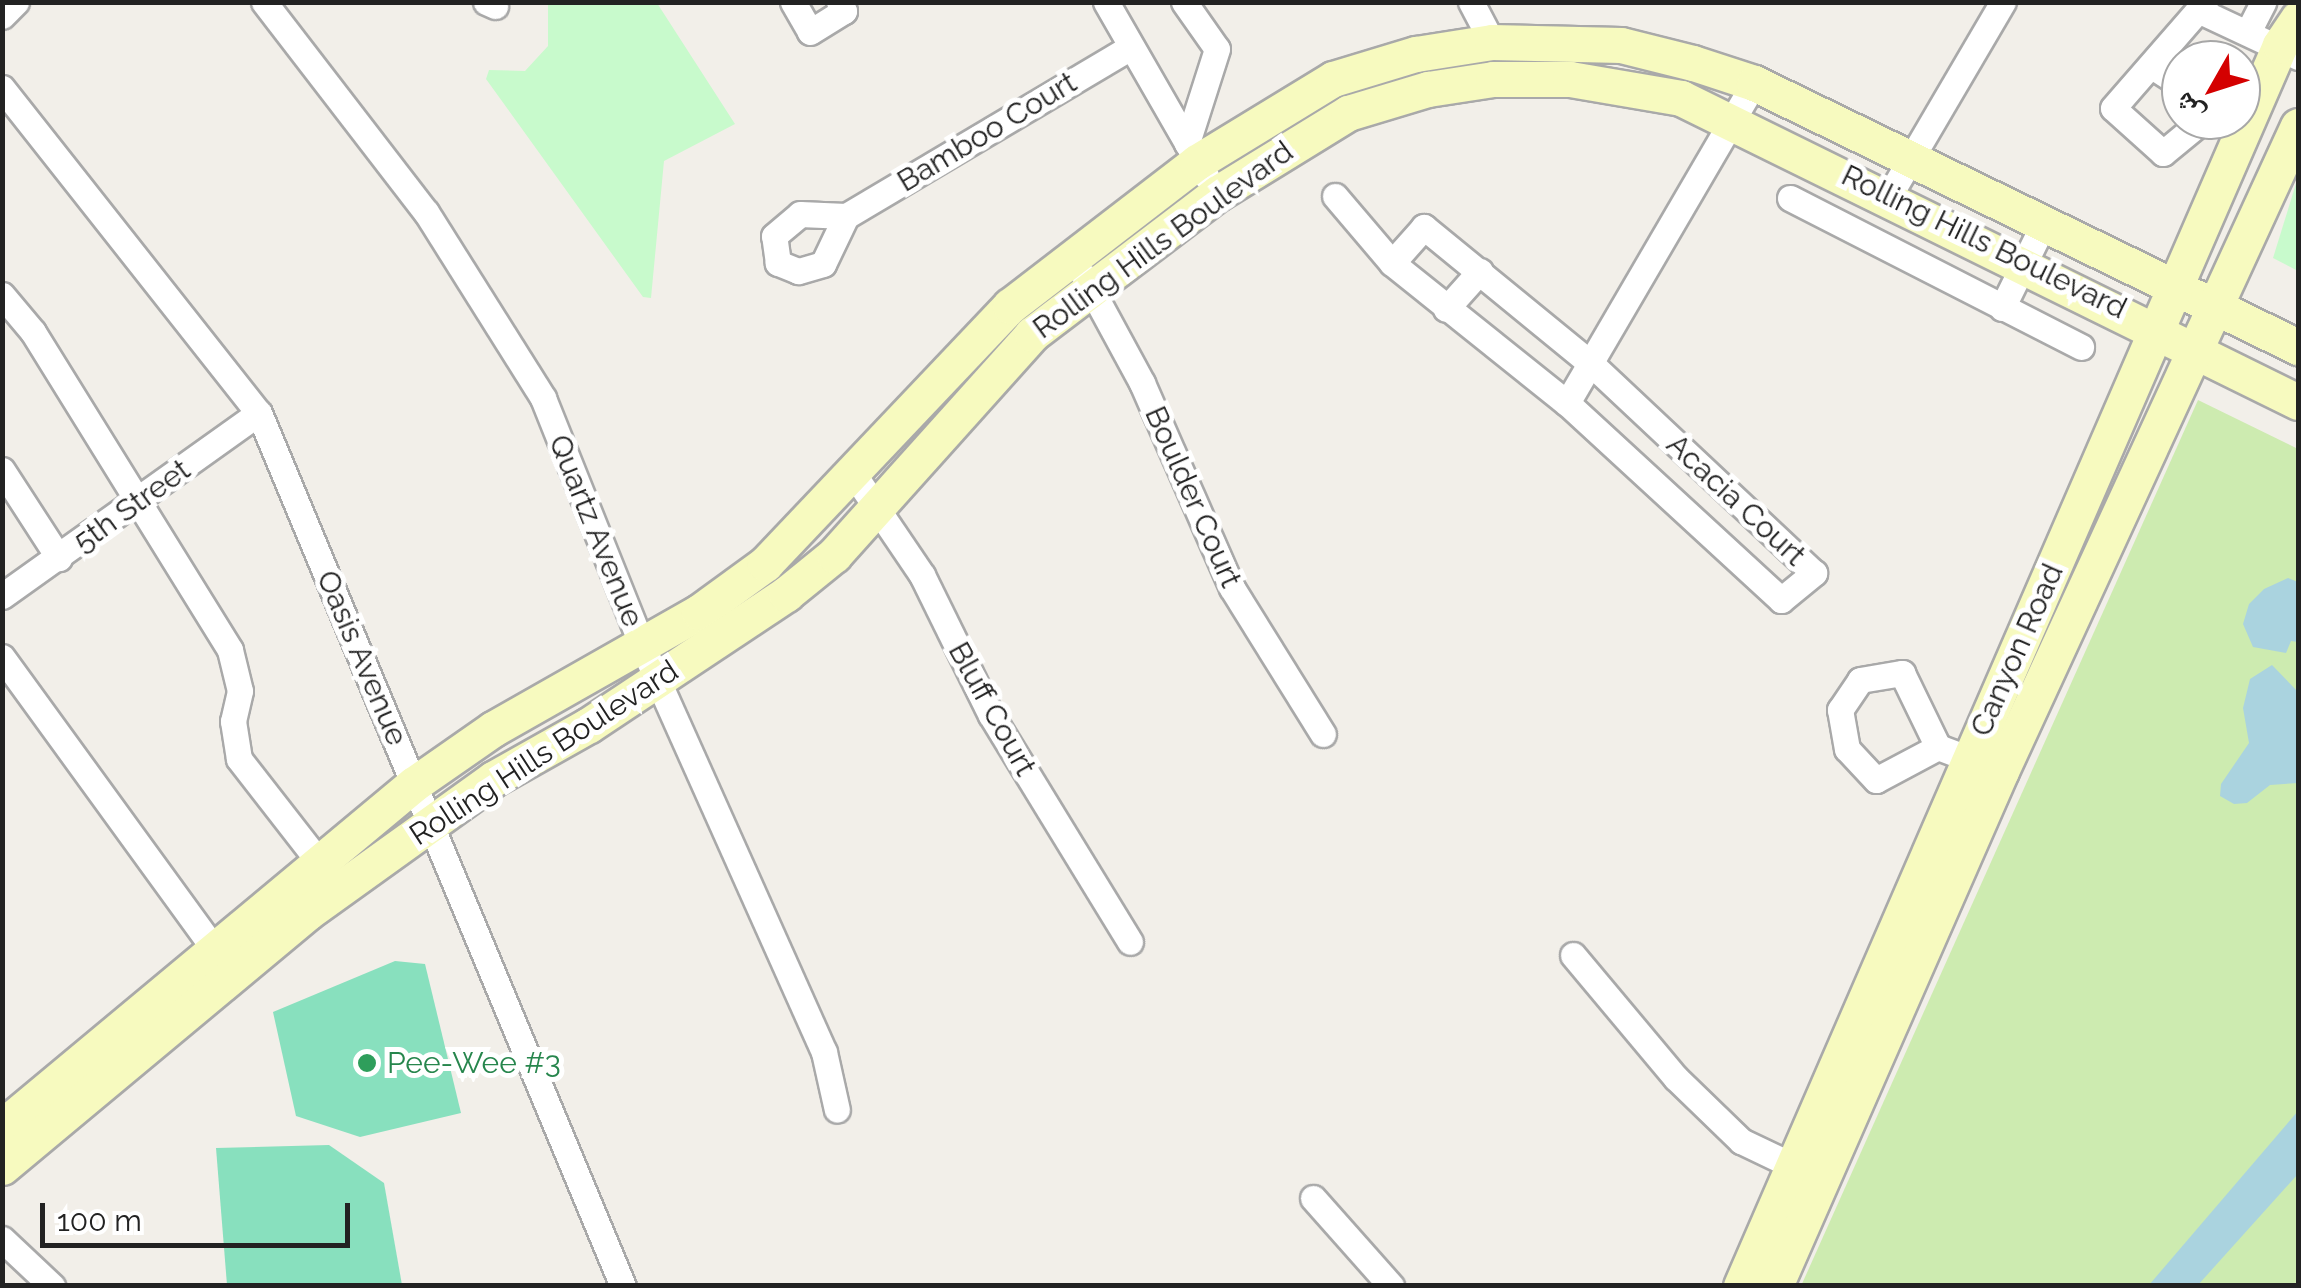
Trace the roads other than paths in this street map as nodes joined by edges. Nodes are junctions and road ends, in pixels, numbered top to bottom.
1 (16, 2) edge
2 (264, 2) edge
3 (793, 2) edge
4 (839, 2) edge
5 (1106, 2) edge
6 (1184, 2) edge
7 (1471, 2) edge
8 (2003, 2) edge
9 (2263, 2) edge
10 (2204, 7) edge
11 (2, 16) edge
12 (2281, 38) edge
13 (1492, 42) junction
14 (1129, 48) junction
15 (2155, 68) junction
16 (2161, 72) edge
17 (2261, 79) edge
18 (1754, 83) junction
19 (2, 88) edge
20 (1733, 119) junction
21 (2298, 126) edge
22 (2179, 140) edge
23 (2233, 140) edge
24 (1192, 152) junction
25 (1910, 158) junction
26 (1218, 193) junction
27 (1335, 196) dead end
28 (1889, 196) junction
29 (1790, 198) dead end
30 (846, 216) dead end
31 (2042, 227) junction
32 (1069, 256) junction
33 (2022, 262) junction
34 (1392, 263) junction
35 (1480, 271) junction
36 (1092, 285) junction
37 (2176, 291) junction
38 (2, 295) edge
39 (1446, 308) junction
40 (2002, 308) junction
41 (2214, 310) junction
42 (2160, 329) junction
43 (2081, 347) dead end
44 (2298, 347) edge
45 (2195, 350) junction
46 (1590, 362) junction
47 (2298, 402) edge
48 (1567, 403) junction
49 (259, 413) junction
50 (2, 470) edge
51 (855, 476) junction
52 (136, 504) junction
53 (877, 506) junction
54 (60, 558) junction
55 (2, 596) edge
56 (641, 643) junction
57 (2, 657) edge
58 (658, 678) junction
59 (1323, 734) dead end
60 (1969, 759) junction
61 (414, 784) junction
62 (430, 823) junction
63 (320, 863) junction
64 (1130, 942) dead end
65 (215, 950) junction
66 (1573, 955) dead end
67 (837, 1110) dead end
68 (2, 1127) edge
69 (2, 1166) edge
70 (1807, 1173) junction
71 (1314, 1198) dead end
72 (2, 1239) edge
73 (52, 1286) edge
74 (623, 1286) edge
75 (1391, 1286) edge
76 (1741, 1286) edge
77 (1775, 1286) edge

1 - 11 street
2 - 56 street, Quartz Avenue
3 - 4 street
5 - 14 street
6 - 24 street
7 - 13 street
8 - 25 street
9 - 12 street
10 - 12 street
10 - 15 street
12 - 17 main road, Canyon Road
13 - 18 main road, Rolling Hills Boulevard
13 - 24 main road, Rolling Hills Boulevard
14 - 24 street
14 - 30 street, Bamboo Court
15 - 16 street
15 - 22 street
18 - 20 street
18 - 25 main road, Rolling Hills Boulevard
19 - 49 street, Oasis Avenue
20 - 26 main road, Rolling Hills Boulevard
20 - 28 main road, Rolling Hills Boulevard
20 - 46 street
21 - 41 main road, Canyon Road
23 - 37 main road, Canyon Road
24 - 26 street
24 - 32 main road, Rolling Hills Boulevard
25 - 28 street
25 - 31 main road, Rolling Hills Boulevard
26 - 36 main road, Rolling Hills Boulevard
27 - 34 street, Acacia Court
28 - 33 main road, Rolling Hills Boulevard
29 - 40 street
31 - 33 street
31 - 37 main road, Rolling Hills Boulevard
32 - 36 street, Boulder Court
32 - 51 main road, Rolling Hills Boulevard
33 - 40 street
33 - 42 main road, Rolling Hills Boulevard
34 - 35 street, Acacia Court
34 - 39 street, Acacia Court
35 - 39 street
35 - 46 street, Acacia Court
36 - 53 main road, Rolling Hills Boulevard
36 - 59 street, Boulder Court
37 - 41 main road, Rolling Hills Boulevard
37 - 42 main road, Canyon Road
38 - 52 street
39 - 48 street, Acacia Court
40 - 43 street
41 - 44 main road, Rolling Hills Boulevard
41 - 45 main road, Canyon Road
42 - 45 main road, Rolling Hills Boulevard
42 - 60 main road, Canyon Road
45 - 47 main road, Rolling Hills Boulevard
45 - 60 main road, Canyon Road
46 - 48 street
46 - 48 street, Acacia Court
49 - 52 street, 5th Street
49 - 61 street, Oasis Avenue
50 - 54 street
51 - 53 street, Bluff Court
51 - 56 main road, Rolling Hills Boulevard
52 - 54 street, 5th Street
52 - 63 street
53 - 58 main road, Rolling Hills Boulevard
53 - 64 street, Bluff Court
54 - 55 street, 5th Street
56 - 58 street, Quartz Avenue
56 - 61 main road, Rolling Hills Boulevard
57 - 65 street
58 - 62 main road, Rolling Hills Boulevard
58 - 67 street, Quartz Avenue
60 - 70 main road, Canyon Road
61 - 62 street, Oasis Avenue
61 - 63 main road, Rolling Hills Boulevard
62 - 69 main road, Rolling Hills Boulevard
62 - 74 street, Oasis Avenue
63 - 65 main road, Rolling Hills Boulevard
65 - 68 main road, Rolling Hills Boulevard
66 - 70 street
70 - 76 main road, Canyon Road
70 - 77 main road, Canyon Road
71 - 75 street
72 - 73 street

